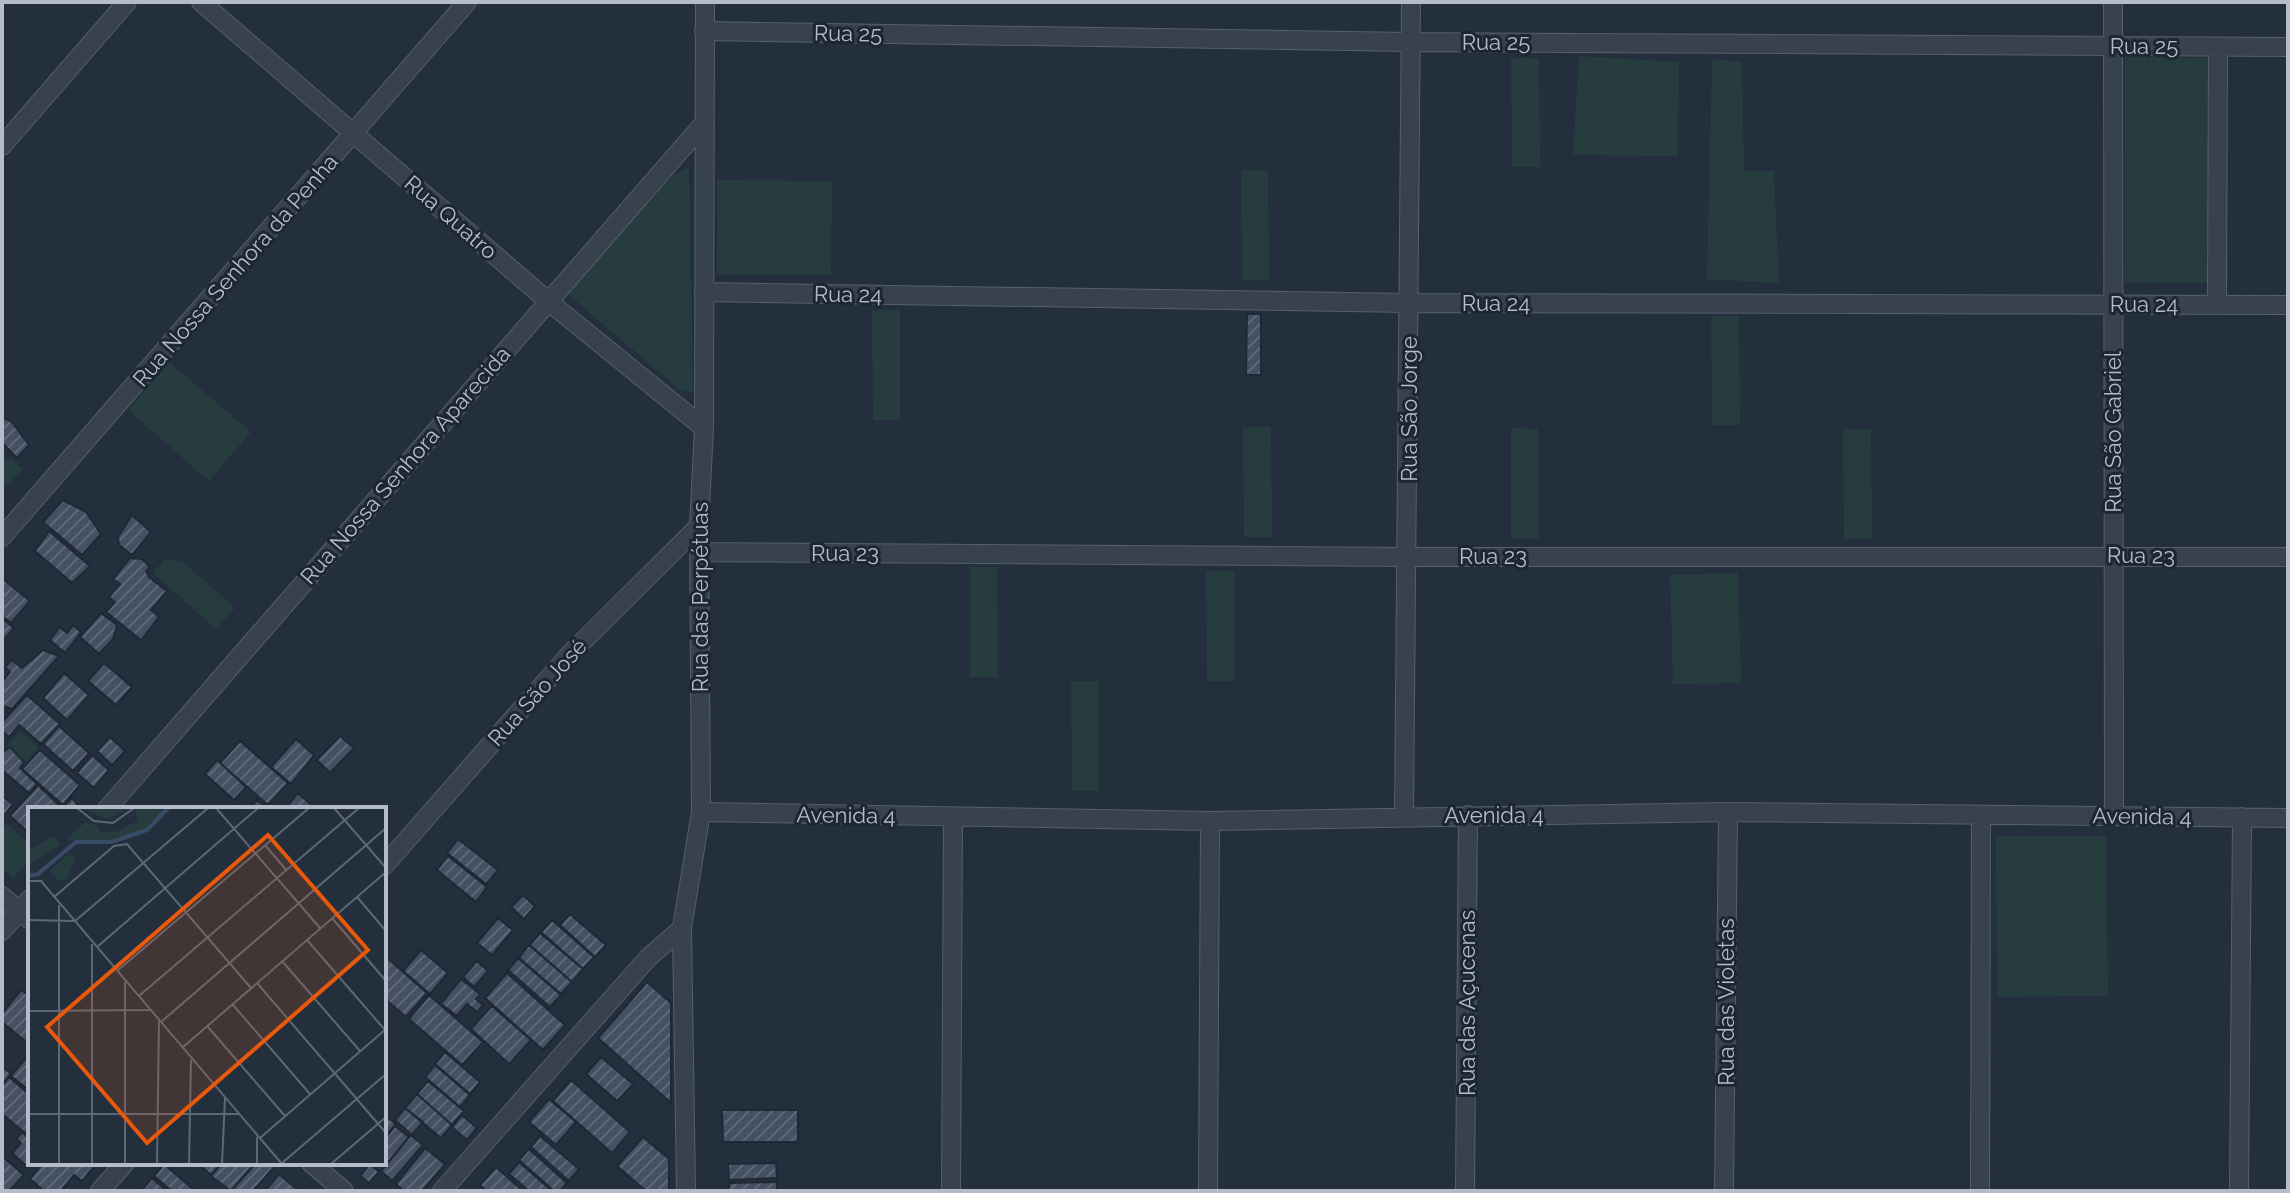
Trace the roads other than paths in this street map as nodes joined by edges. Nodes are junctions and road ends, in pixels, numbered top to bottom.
1 (127, 2) edge
2 (201, 2) edge
3 (467, 2) edge
4 (705, 2) edge
5 (1411, 2) edge
6 (2113, 2) edge
7 (704, 31) junction
8 (1410, 42) junction
9 (2111, 46) junction
10 (2218, 47) junction
11 (2288, 47) edge
12 (705, 122) junction
13 (354, 134) junction
14 (2, 146) edge
15 (704, 292) junction
16 (548, 301) junction
17 (1409, 303) junction
18 (2113, 304) junction
19 (2217, 304) junction
20 (2288, 305) edge
21 (704, 428) junction
22 (699, 526) junction
23 (2, 537) edge
24 (699, 552) junction
25 (2113, 554) junction
26 (1409, 557) junction
27 (2288, 557) edge
28 (109, 807) edge
29 (701, 812) junction
30 (1728, 812) junction
31 (2114, 814) junction
32 (1404, 815) junction
33 (1468, 815) junction
34 (953, 817) junction
35 (1981, 817) junction
36 (2242, 817) junction
37 (2288, 818) edge
38 (1210, 821) junction
39 (386, 864) edge
40 (2, 896) edge
41 (27, 910) edge
42 (682, 928) junction
43 (2, 931) edge
44 (123, 1165) edge
45 (313, 1165) edge
46 (100, 1191) edge
47 (344, 1191) edge
48 (442, 1191) edge
49 (686, 1191) edge
50 (951, 1191) edge
51 (1208, 1191) edge
52 (1465, 1191) edge
53 (1724, 1191) edge
54 (1980, 1191) edge
55 (2239, 1191) edge

1 - 14 street
2 - 13 street, Rua Quatro
3 - 13 street, Rua Nossa Senhora da Penha
4 - 7 street, Rua das Perpétuas
5 - 8 street, Rua São Jorge
6 - 9 street, Rua São Gabriel
7 - 8 street, Rua 25
7 - 12 street, Rua das Perpétuas
8 - 9 street, Rua 25
8 - 17 street, Rua São Jorge
9 - 10 street, Rua 25
9 - 18 street, Rua São Gabriel
10 - 11 street, Rua 25
10 - 19 street
12 - 15 street, Rua das Perpétuas
12 - 16 street, Rua Nossa Senhora Aparecida
13 - 16 street, Rua Quatro
13 - 23 street, Rua Nossa Senhora da Penha
15 - 17 street, Rua 24
15 - 21 street, Rua das Perpétuas
16 - 21 street, Rua Quatro
16 - 28 street, Rua Nossa Senhora Aparecida
17 - 18 street, Rua 24
17 - 26 street, Rua São Jorge
18 - 19 street, Rua 24
18 - 25 street, Rua São Gabriel
19 - 20 street, Rua 24
21 - 22 street, Rua das Perpétuas
22 - 24 street, Rua das Perpétuas
22 - 39 street, Rua São José
24 - 26 street, Rua 23
24 - 29 street, Rua das Perpétuas
25 - 26 street, Rua 23
25 - 27 street, Rua 23
25 - 31 street, Rua São Gabriel
26 - 32 street, Rua São Jorge
29 - 34 street, Avenida 4
29 - 42 street, Rua das Perpétuas
30 - 33 street, Avenida 4
30 - 35 street, Avenida 4
30 - 53 street, Rua das Violetas
31 - 35 street, Avenida 4
31 - 36 street, Avenida 4
32 - 33 street, Avenida 4
32 - 38 street, Avenida 4
33 - 52 street, Rua das Açucenas
34 - 38 street, Avenida 4
34 - 50 street
35 - 54 street
36 - 37 street, Avenida 4
36 - 55 street
38 - 51 street
40 - 41 street
41 - 43 street
42 - 48 street
42 - 49 street, Rua das Perpétuas
44 - 46 street
45 - 47 street

